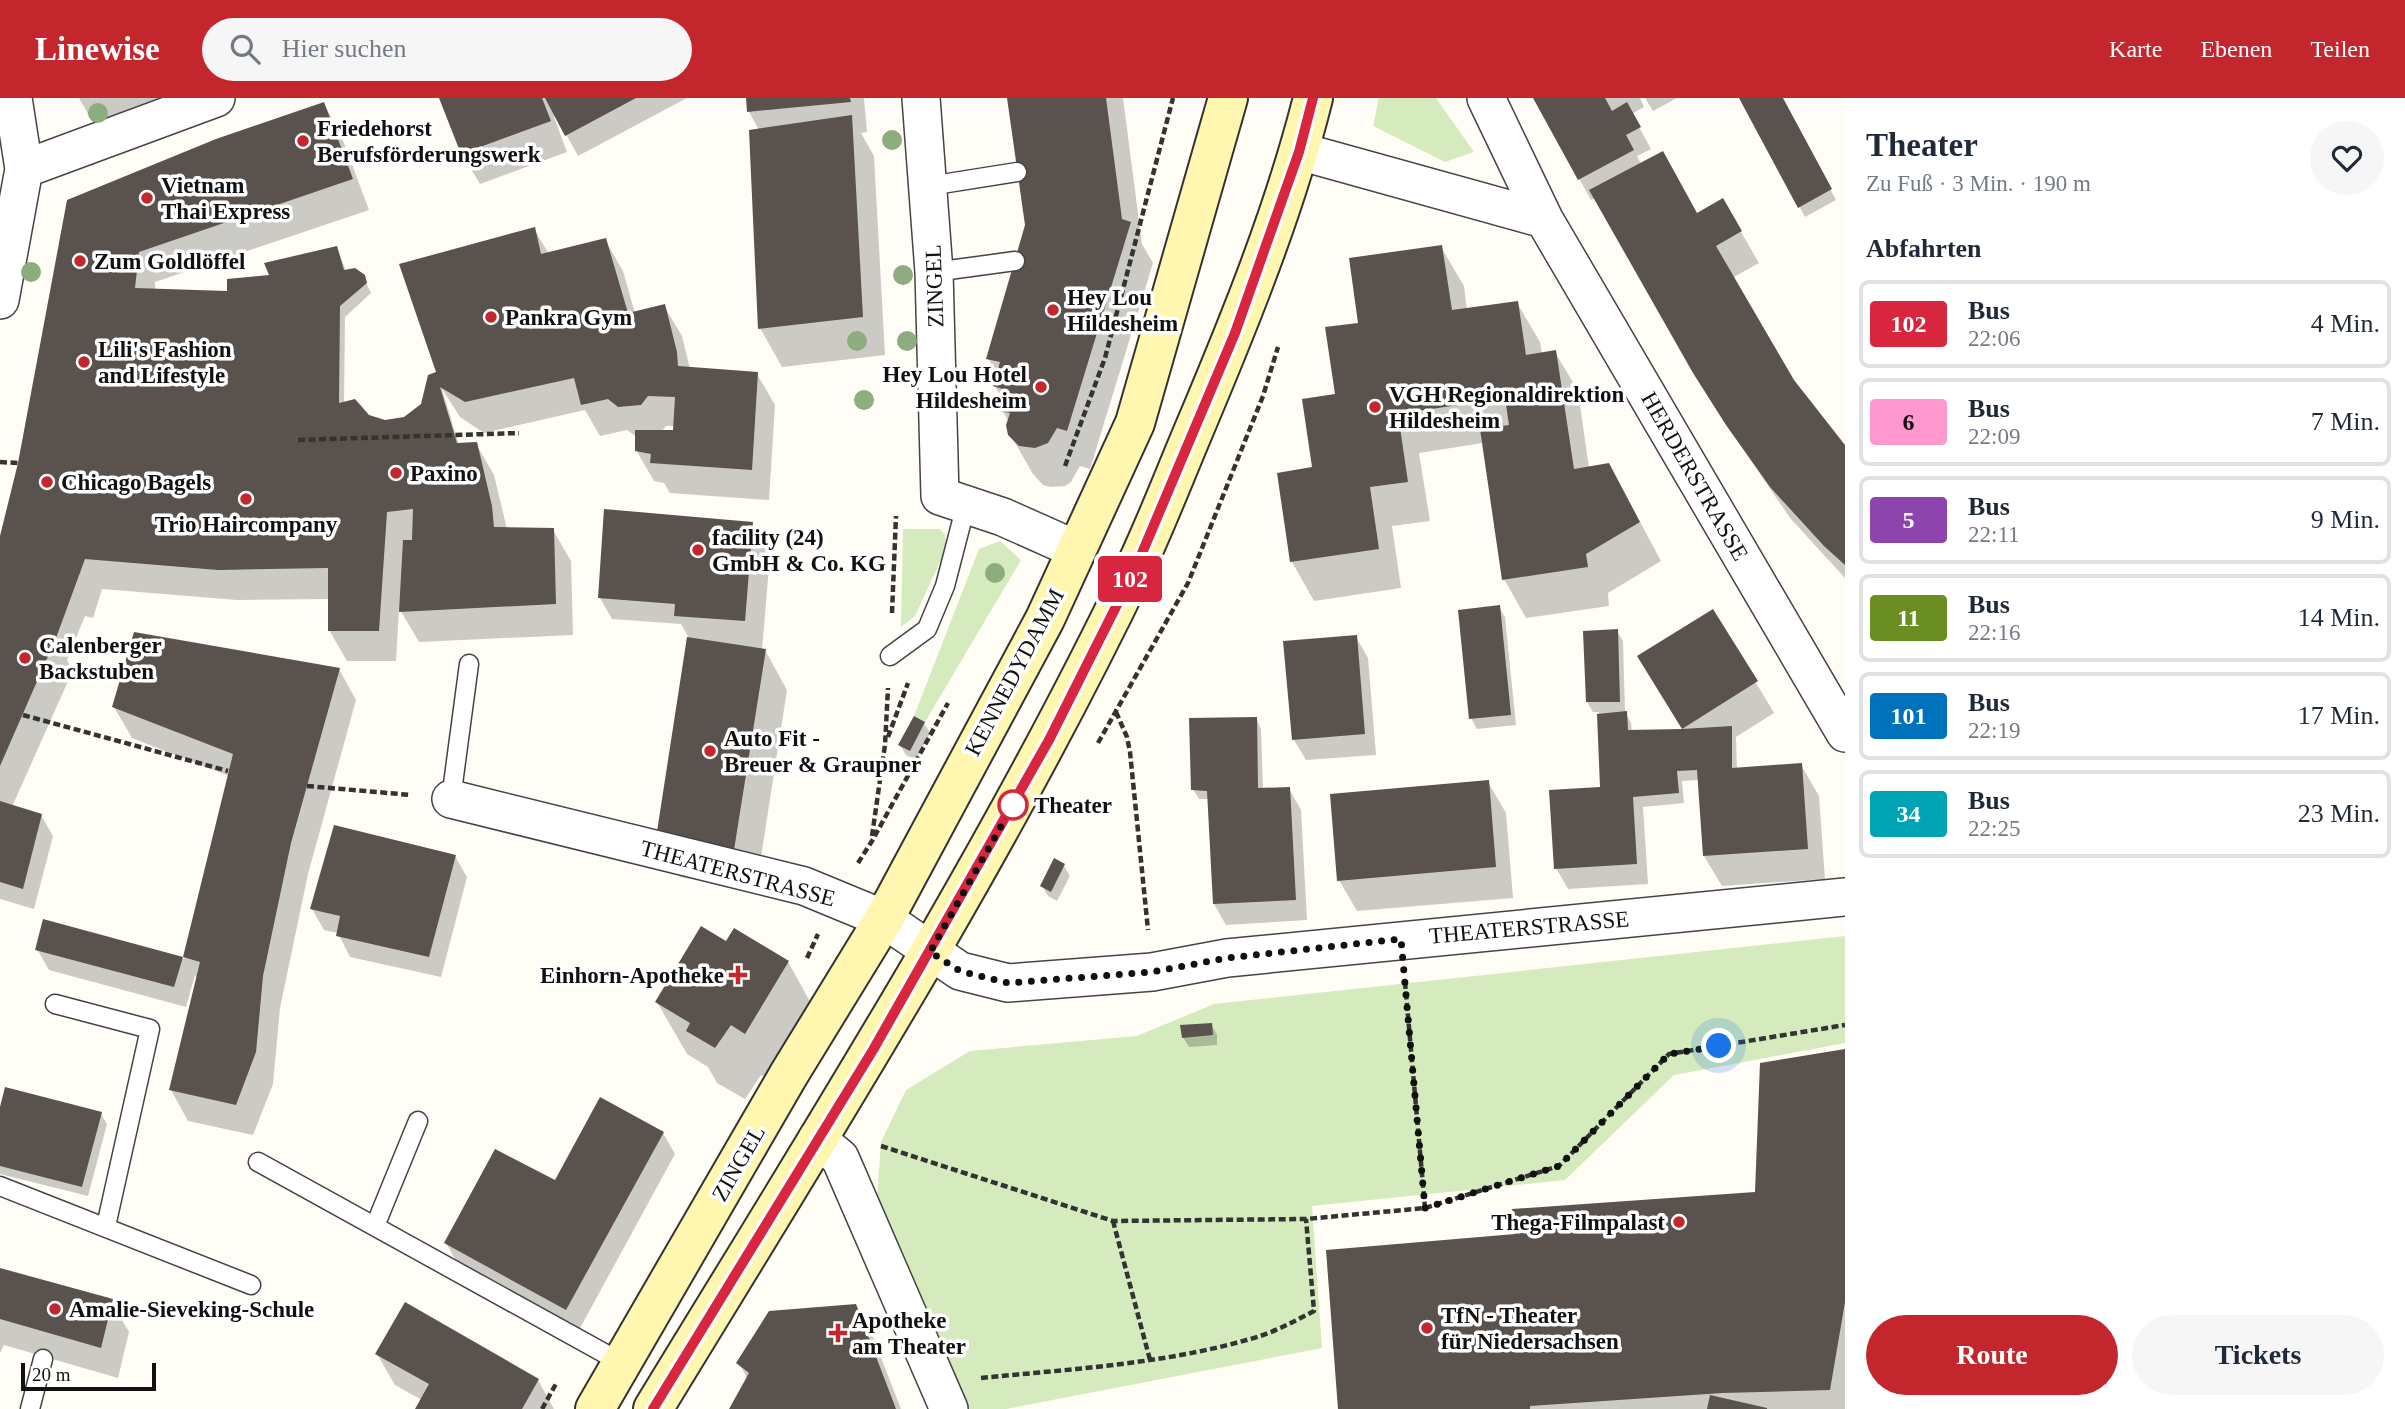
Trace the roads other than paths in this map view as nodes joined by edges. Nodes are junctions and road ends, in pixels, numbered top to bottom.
1 (13, 98) edge
2 (216, 98) edge
3 (921, 98) edge
4 (1228, 98) edge
5 (1313, 98) edge
6 (1486, 98) edge
7 (1299, 152) junction
8 (24, 169) junction
9 (1017, 172) dead end
10 (929, 186) junction
11 (1545, 219) junction
12 (1015, 261) dead end
13 (934, 272) junction
14 (0, 300) edge
15 (966, 505) junction
16 (1077, 550) junction
17 (890, 656) road end
18 (469, 664) dead end
19 (1845, 733) edge
20 (451, 799) joint
21 (1845, 897) edge
22 (884, 919) junction
23 (930, 952) junction
24 (55, 1004) dead end
25 (418, 1121) dead end
26 (817, 1139) junction
27 (258, 1162) dead end
28 (0, 1185) edge
29 (106, 1226) junction
30 (375, 1226) junction
31 (251, 1285) dead end
32 (43, 1359) dead end
33 (622, 1363) junction
34 (944, 1396) edge
35 (30, 1409) edge
36 (595, 1409) edge
37 (653, 1409) edge

1 - 8 street
2 - 8 street
3 - 10 street, ZINGEL
4 - 16 main road, KENNEDYDAMM
5 - 7 main road
6 - 11 street, HERDERSTRASSE
7 - 11 street
7 - 23 main road
8 - 14 street
9 - 10 lane
10 - 13 street, ZINGEL
11 - 19 street, HERDERSTRASSE
12 - 13 lane
13 - 15 street, ZINGEL
15 - 16 street, ZINGEL
15 - 17 lane
16 - 22 main road, KENNEDYDAMM
18 - 20 lane
20 - 22 street, THEATERSTRASSE
21 - 23 street, THEATERSTRASSE
22 - 23 street, THEATERSTRASSE
22 - 33 main road, ZINGEL
23 - 26 main road
24 - 29 lane
25 - 30 lane
26 - 34 street
26 - 37 main road
27 - 30 lane
28 - 29 lane
29 - 31 lane
30 - 33 lane
32 - 35 lane
33 - 36 main road, ZINGEL

